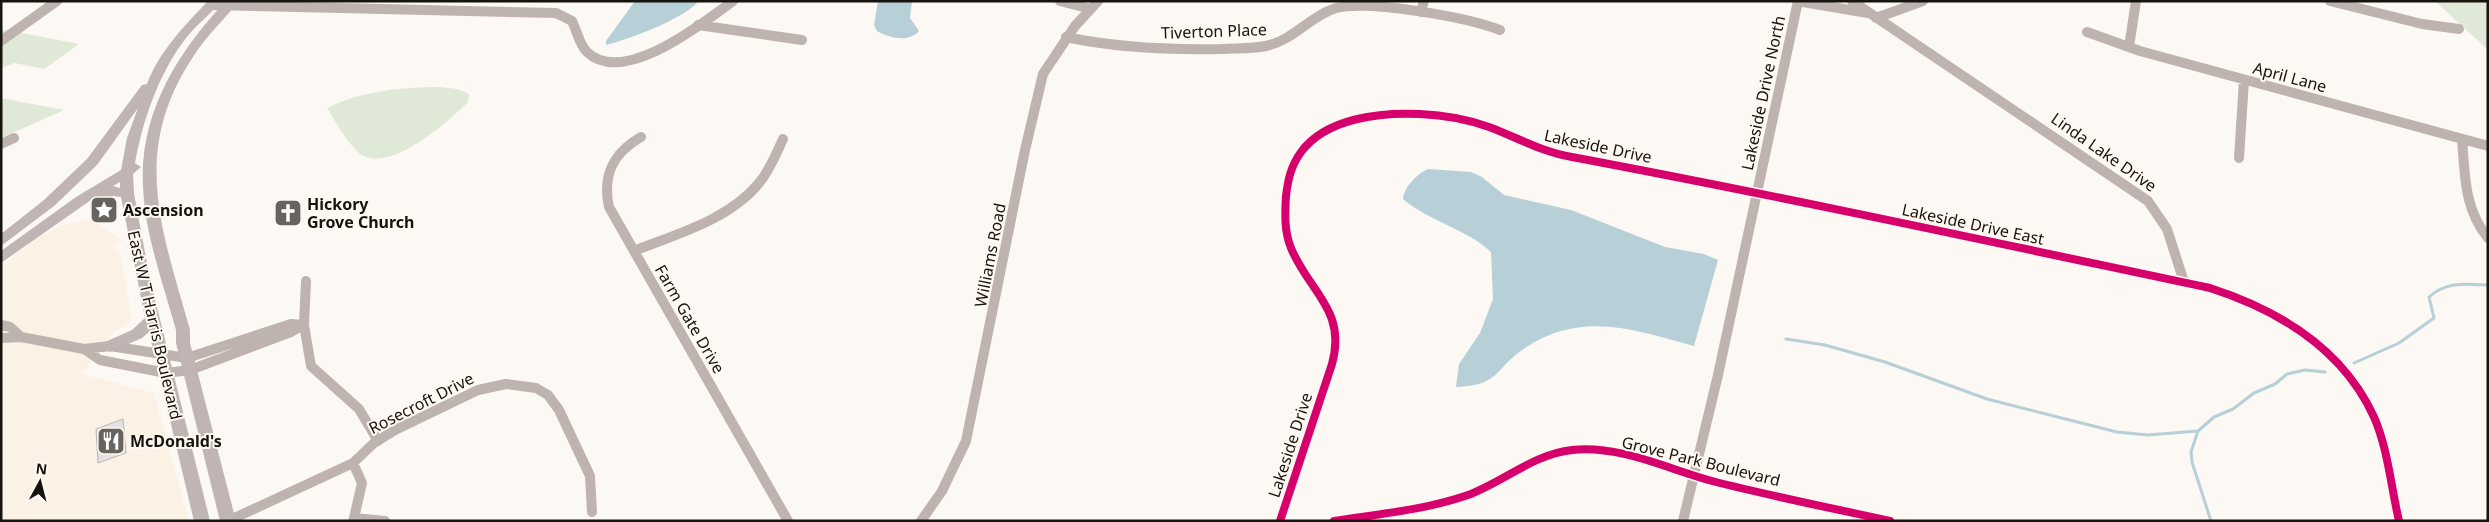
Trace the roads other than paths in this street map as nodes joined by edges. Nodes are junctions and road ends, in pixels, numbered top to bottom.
1 (57, 1) edge
2 (733, 1) edge
3 (1060, 1) edge
4 (1098, 1) edge
5 (1424, 1) edge
6 (1798, 1) edge
7 (1852, 1) edge
8 (1923, 1) edge
9 (2136, 1) edge
10 (2334, 2) edge
11 (213, 3) edge
12 (231, 3) edge
13 (1091, 9) junction
14 (1421, 12) junction
15 (1873, 16) junction
16 (698, 25) junction
17 (2459, 29) dead end
18 (1500, 30) dead end
19 (2087, 32) dead end
20 (1066, 38) junction
21 (802, 40) dead end
22 (1, 41) edge
23 (2129, 47) junction
24 (157, 73) junction
25 (2244, 80) junction
26 (640, 137) dead end
27 (14, 138) dead end
28 (783, 139) dead end
29 (2462, 139) junction
30 (1, 144) edge
31 (2488, 146) edge
32 (2239, 158) dead end
33 (149, 159) junction
34 (128, 171) junction
35 (1756, 192) junction
36 (127, 194) junction
37 (81, 200) junction
38 (2488, 238) edge
39 (1, 241) edge
40 (634, 251) junction
41 (1, 258) edge
42 (306, 281) dead end
43 (2184, 282) junction
44 (154, 318) junction
45 (1, 325) edge
46 (304, 325) junction
47 (21, 337) junction
48 (1, 338) edge
49 (110, 346) junction
50 (84, 349) junction
51 (162, 356) junction
52 (188, 364) junction
53 (166, 374) junction
54 (378, 440) junction
55 (353, 463) junction
56 (1694, 475) junction
57 (592, 512) dead end
58 (354, 519) edge
59 (202, 521) edge
60 (228, 521) edge
61 (385, 521) edge
62 (788, 521) edge
63 (921, 521) edge
64 (1280, 521) edge
65 (1334, 521) edge
66 (1683, 521) edge
67 (1890, 521) edge
68 (2399, 521) edge

1 - 22 street
2 - 16 street
3 - 13 street
4 - 13 street, Williams Road
5 - 14 street
6 - 15 street
6 - 35 street, Lakeside Drive North
7 - 15 street, Linda Lake Drive
8 - 15 street
9 - 23 street
10 - 17 street
11 - 12 street
11 - 24 main road, East W T Harris Boulevard
12 - 16 street
12 - 33 main road, East W T Harris Boulevard
13 - 20 street, Williams Road
14 - 18 street, Tiverton Place
14 - 20 street, Tiverton Place
15 - 43 street, Linda Lake Drive
16 - 21 street
19 - 23 street, April Lane
20 - 63 street, Williams Road
23 - 25 street, April Lane
24 - 34 main road, East W T Harris Boulevard
24 - 39 main road
25 - 29 street, April Lane
25 - 32 street
26 - 40 street, Farm Gate Drive
27 - 30 street
28 - 40 street
29 - 31 street, April Lane
29 - 38 street
33 - 34 main road
33 - 52 main road, East W T Harris Boulevard
34 - 36 main road, East W T Harris Boulevard
34 - 37 main road
35 - 43 street, Lakeside Drive East
35 - 56 street
35 - 64 street, Lakeside Drive
36 - 37 main road
36 - 44 main road, East W T Harris Boulevard
37 - 41 main road
40 - 62 street, Farm Gate Drive
42 - 46 street
43 - 68 street
44 - 49 main road
44 - 51 main road, East W T Harris Boulevard
45 - 47 street
46 - 52 street
46 - 54 street
47 - 48 street
47 - 50 street
49 - 50 street
49 - 51 street
50 - 53 street
51 - 52 street
51 - 53 main road, East W T Harris Boulevard
52 - 53 street
52 - 60 main road, East W T Harris Boulevard
53 - 59 main road, East W T Harris Boulevard
54 - 55 street, Rosecroft Drive
54 - 57 street, Rosecroft Drive
55 - 58 street
55 - 60 street, Rosecroft Drive
56 - 65 street, Grove Park Boulevard
56 - 66 street
56 - 67 street, Grove Park Boulevard
58 - 61 street

